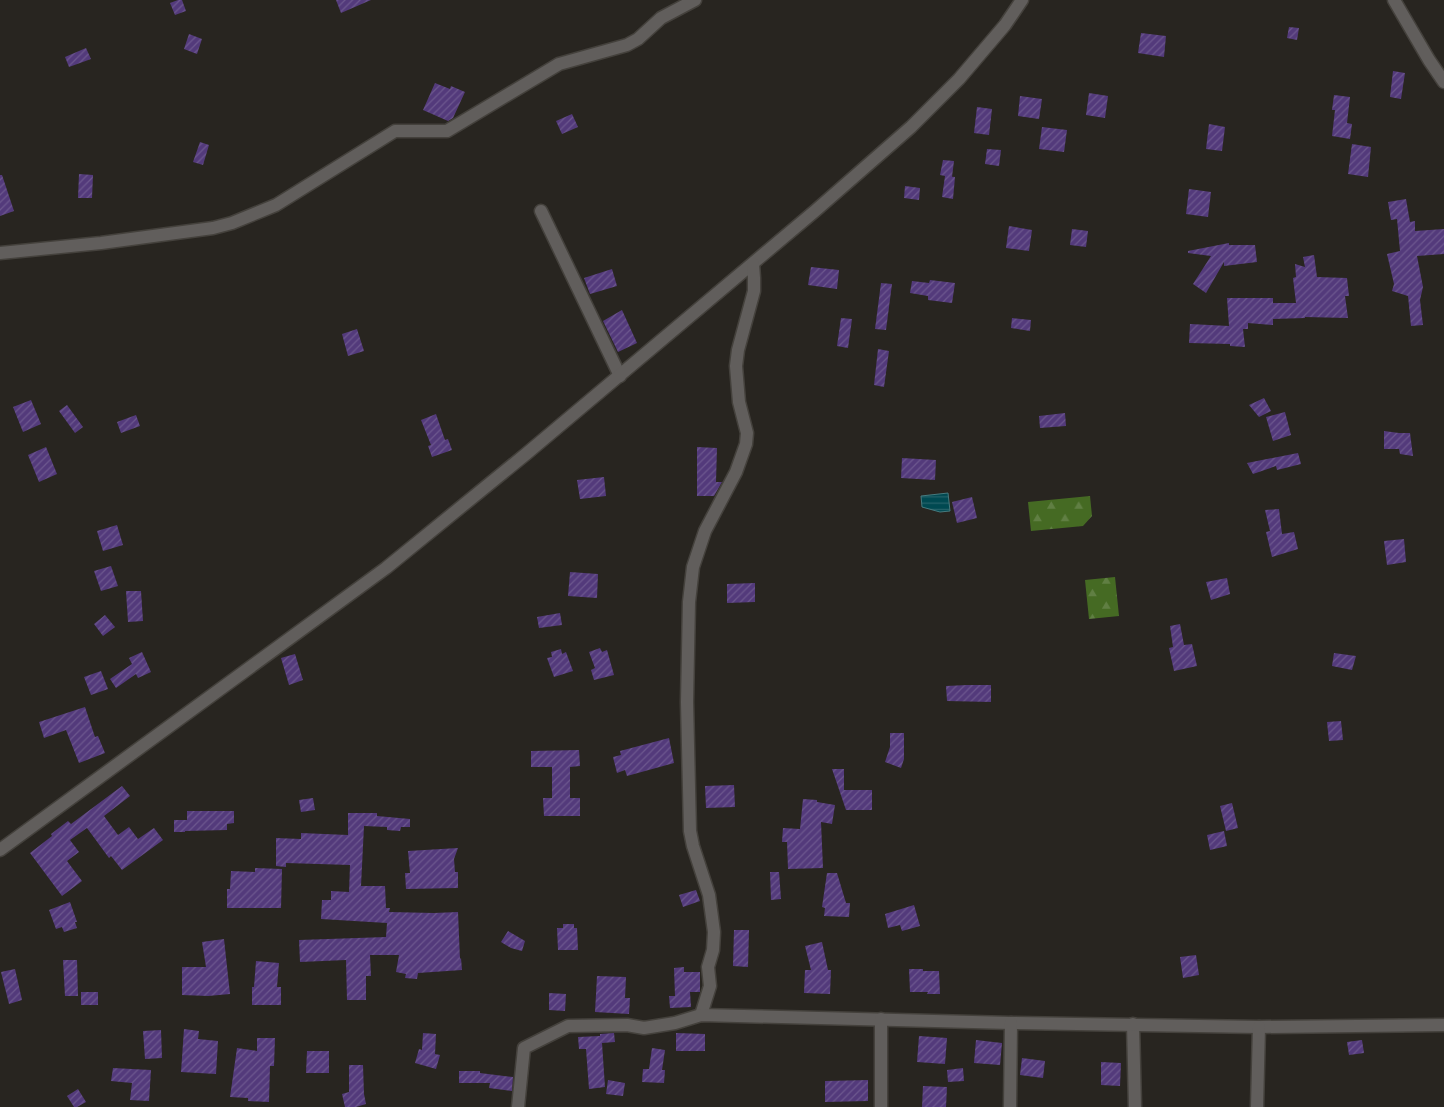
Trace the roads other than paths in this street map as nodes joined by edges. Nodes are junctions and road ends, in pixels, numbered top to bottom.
1 (695, 0) edge
2 (1022, 0) edge
3 (1394, 0) edge
4 (1444, 82) edge
5 (541, 211) dead end
6 (0, 253) edge
7 (752, 264) junction
8 (620, 376) junction
9 (0, 850) edge
10 (701, 1015) junction
11 (881, 1019) junction
12 (1011, 1023) junction
13 (1133, 1024) junction
14 (1444, 1025) edge
15 (1259, 1027) junction
16 (518, 1107) edge
17 (880, 1107) edge
18 (1010, 1107) edge
19 (1134, 1107) edge
20 (1256, 1107) edge

1 - 6 street
2 - 7 street
3 - 4 street
5 - 8 street
7 - 8 street
7 - 10 street
8 - 9 street
10 - 11 street
10 - 16 street
11 - 12 street
11 - 17 street
12 - 13 street
12 - 18 street
13 - 15 street
13 - 19 street
14 - 15 street
15 - 20 street

